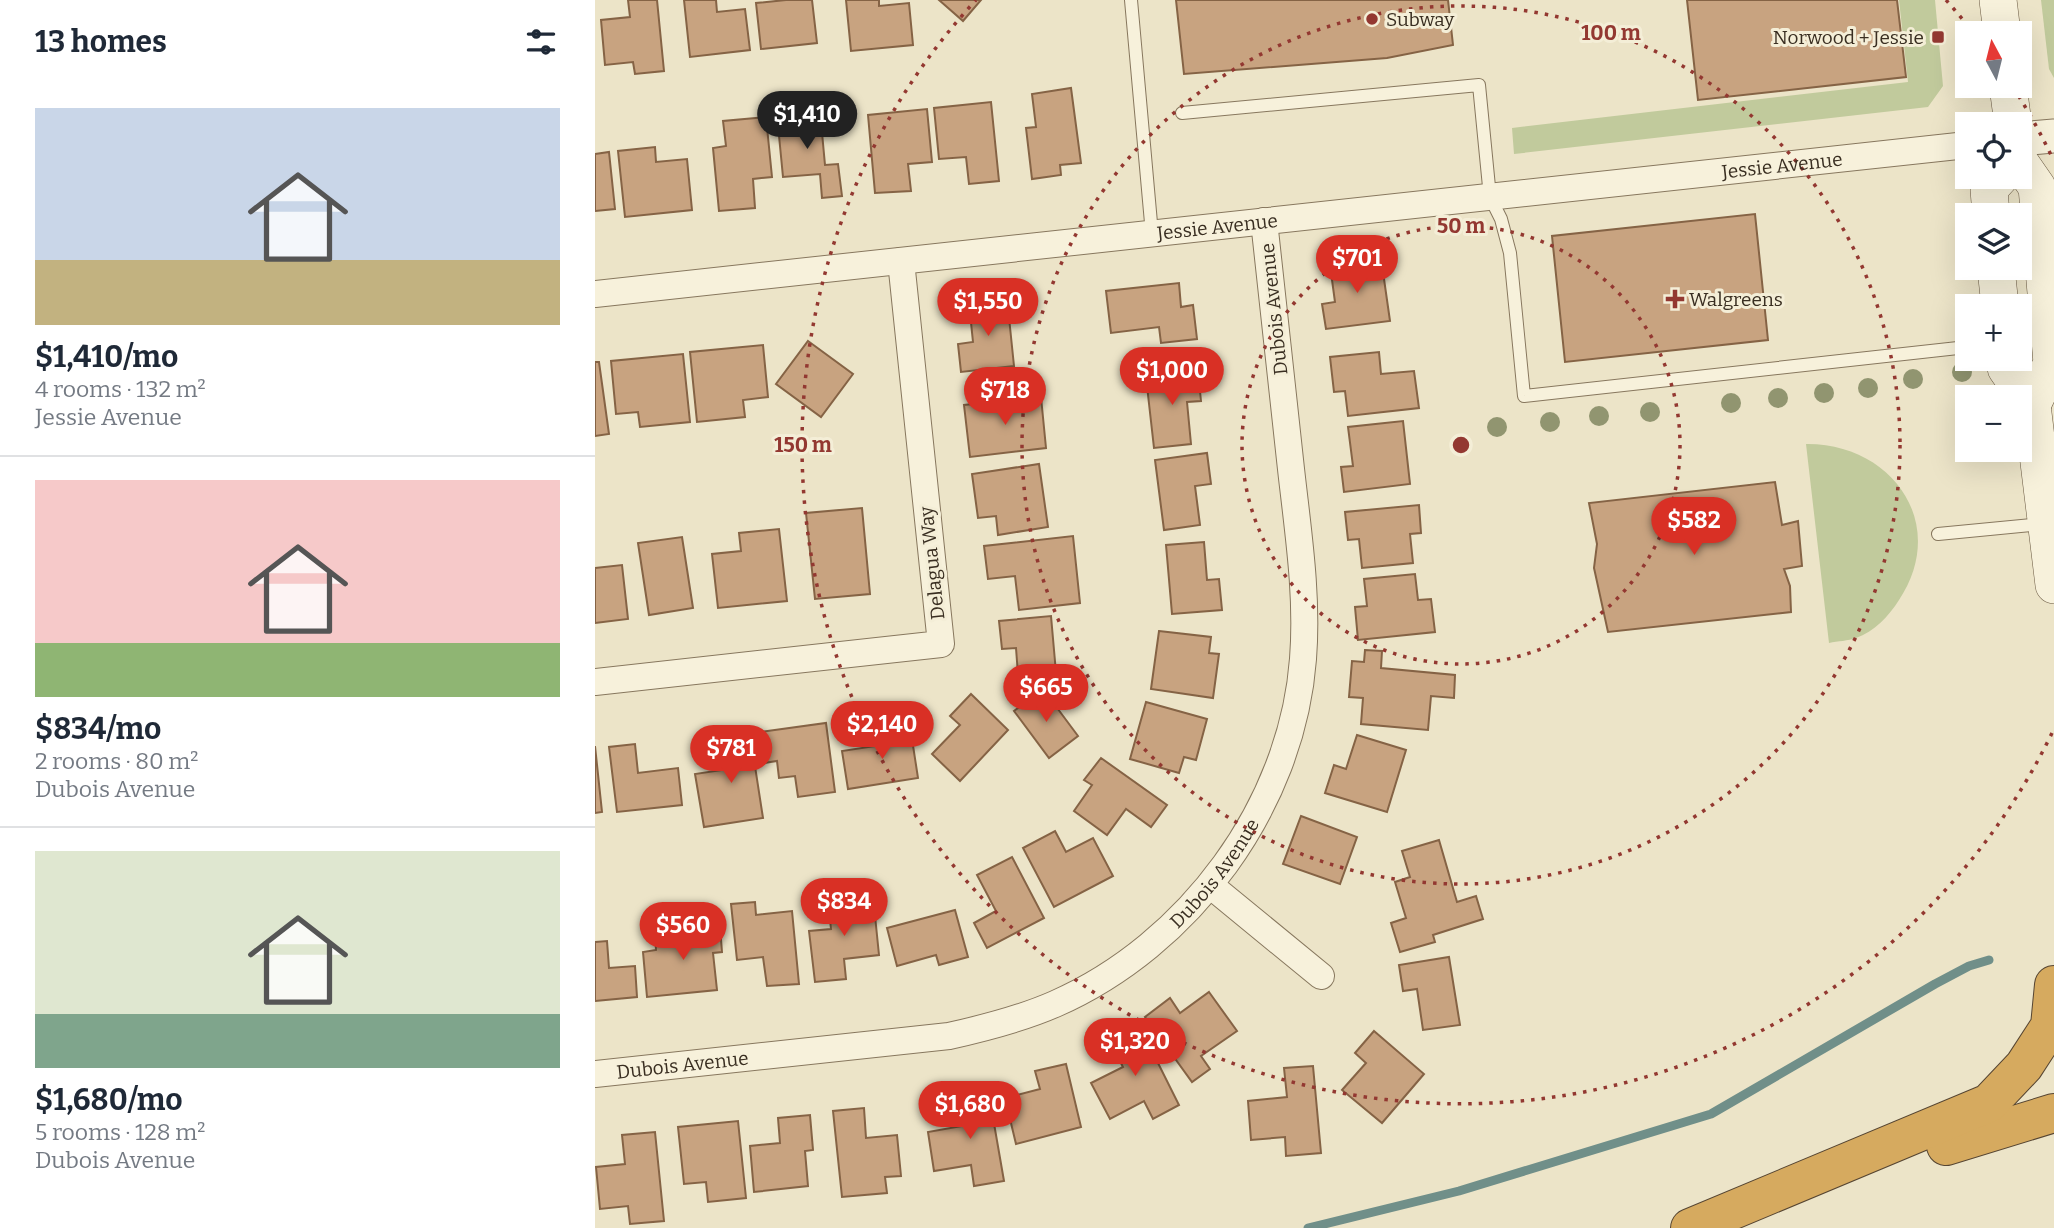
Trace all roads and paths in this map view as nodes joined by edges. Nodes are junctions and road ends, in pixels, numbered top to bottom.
1 (1131, 0) edge
2 (1998, 0) edge
3 (2001, 21) edge
4 (1182, 113) dead end
5 (2054, 136) edge
6 (2032, 138) edge
7 (1955, 146) edge
8 (2032, 180) edge
9 (1490, 197) junction
10 (1264, 221) junction
11 (1152, 233) junction
12 (901, 261) junction
13 (595, 294) edge
14 (1955, 348) edge
15 (2009, 371) edge
16 (2037, 405) junction
17 (2048, 510) edge
18 (1938, 534) dead end
19 (2054, 585) edge
20 (595, 682) edge
21 (1210, 885) junction
22 (1321, 976) dead end
23 (2054, 985) edge
24 (595, 1074) edge
25 (2054, 1113) edge
26 (1693, 1228) edge

1 - 11 lane
2 - 3 main road
4 - 9 lane
5 - 6 street
7 - 9 street, Jessie Avenue
8 - 16 main road
9 - 10 street, Jessie Avenue
9 - 14 lane
10 - 11 street, Jessie Avenue
10 - 21 street, Dubois Avenue
11 - 12 street, Jessie Avenue
12 - 13 street, Jessie Avenue
12 - 20 street, Delagua Way
15 - 16 main road
16 - 17 main road
17 - 18 lane
17 - 19 main road
21 - 22 street
21 - 24 street, Dubois Avenue
23 - 26 highway
25 - 26 highway

